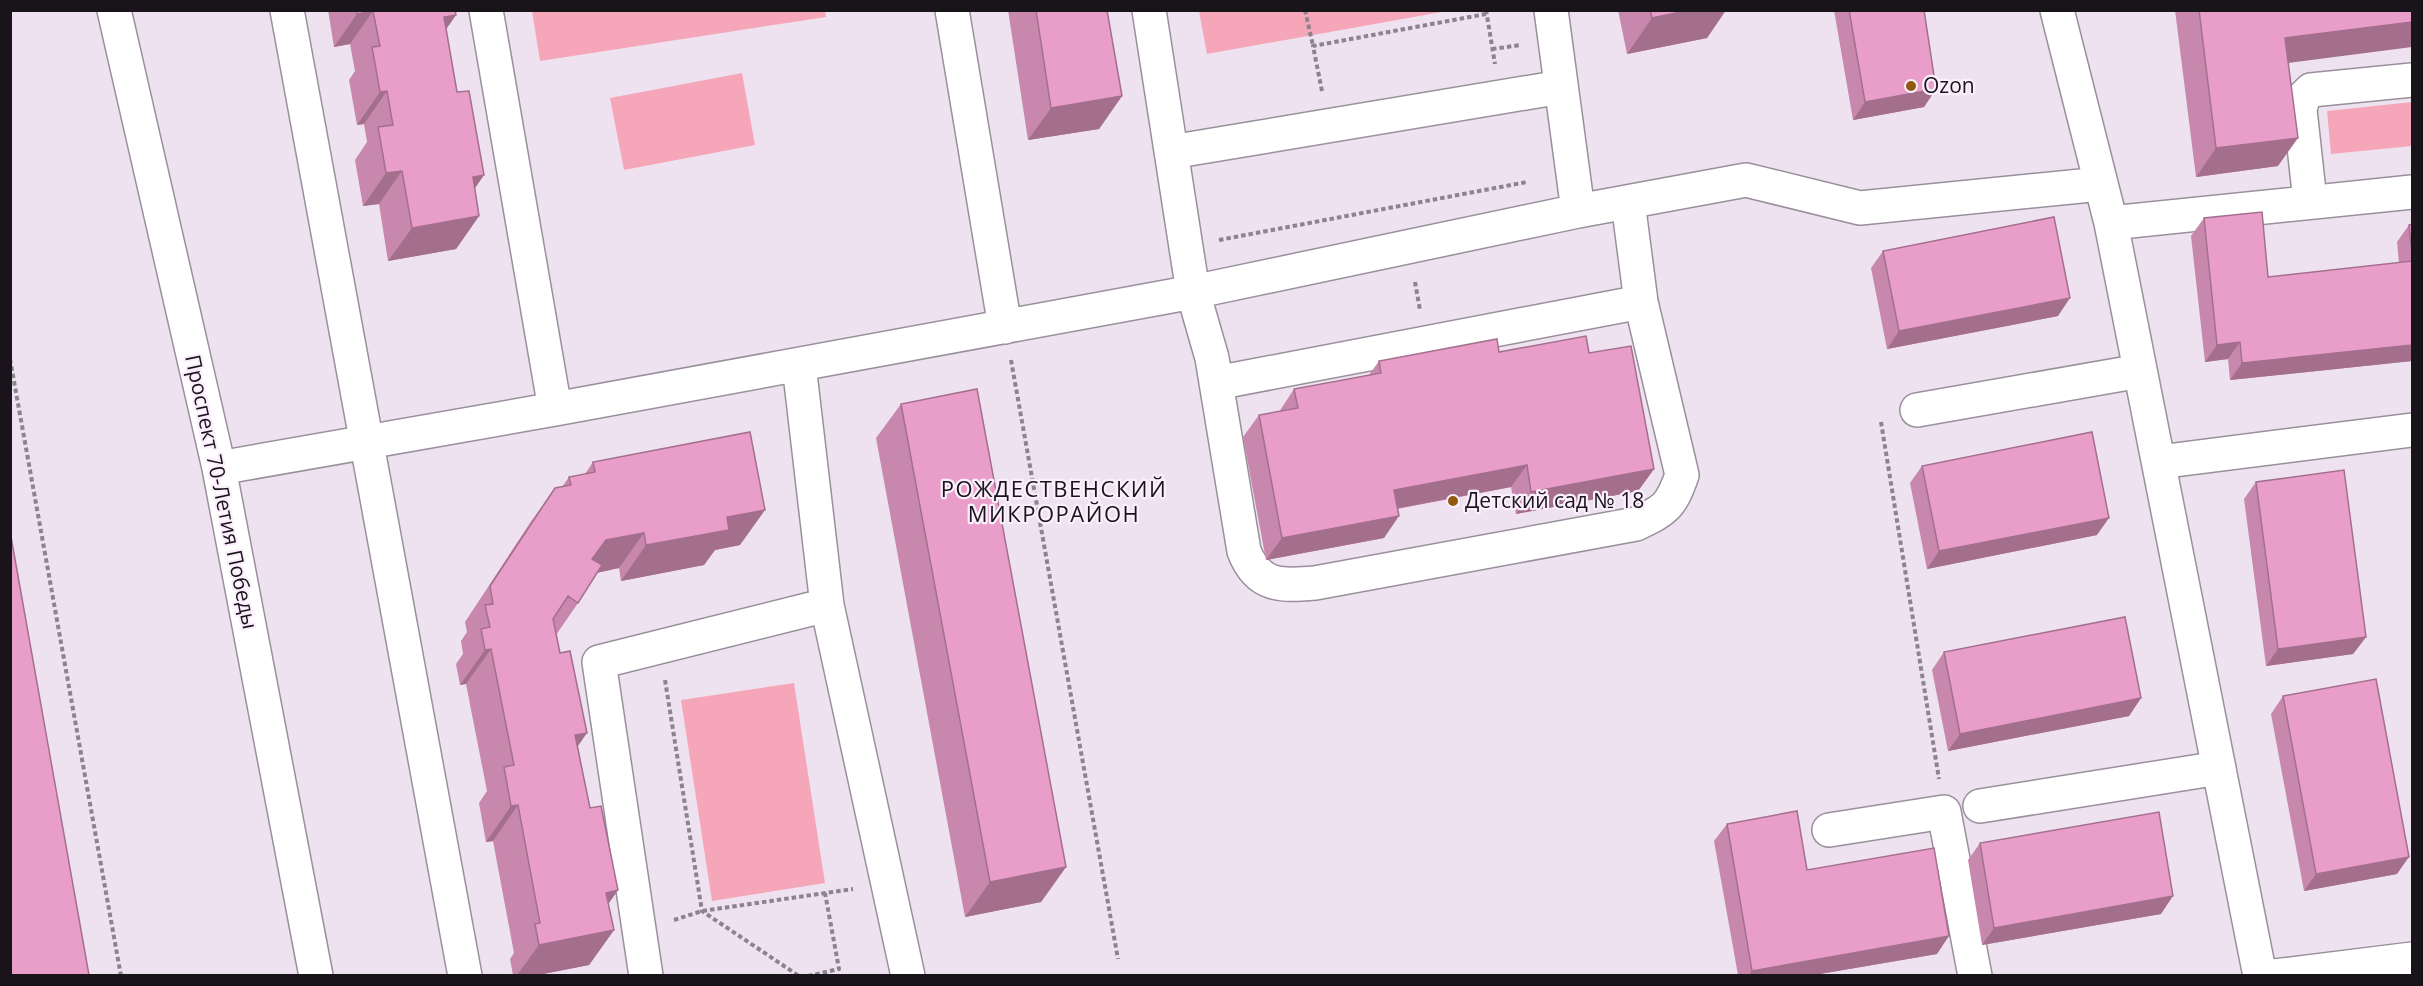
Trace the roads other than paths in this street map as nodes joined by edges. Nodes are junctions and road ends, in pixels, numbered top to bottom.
1 (114, 10) edge
2 (287, 10) edge
3 (486, 10) edge
4 (952, 10) edge
5 (1149, 10) edge
6 (1551, 10) edge
7 (2057, 10) edge
8 (2412, 80) edge
9 (1561, 87) junction
10 (1171, 152) junction
11 (2101, 184) junction
12 (2412, 192) edge
13 (2310, 201) junction
14 (1628, 202) junction
15 (1578, 211) junction
16 (2111, 223) junction
17 (1193, 292) junction
18 (1641, 302) junction
19 (1005, 327) junction
20 (799, 365) junction
21 (2140, 371) junction
22 (1216, 383) junction
23 (555, 409) junction
24 (1917, 410) road end
25 (2412, 430) edge
26 (367, 442) junction
27 (2159, 462) junction
28 (219, 468) junction
29 (827, 605) junction
30 (2219, 768) junction
31 (1980, 806) dead end
32 (1828, 830) dead end
33 (2412, 959) edge
34 (316, 975) edge
35 (465, 975) edge
36 (646, 975) edge
37 (908, 975) edge
38 (1975, 975) edge
39 (2260, 975) edge
40 (2274, 975) edge

1 - 28 street, Проспект 70-Летия Победы
2 - 26 street
3 - 23 street
4 - 19 street
5 - 10 street
6 - 9 street
7 - 11 street
8 - 13 street
9 - 10 street
9 - 15 street
10 - 17 street
11 - 14 street
11 - 16 street
12 - 13 street
13 - 16 street
14 - 15 street
14 - 18 street
15 - 17 street
16 - 21 street
17 - 19 street
17 - 22 street
18 - 22 street
18 - 22 street
19 - 20 street
20 - 23 street
20 - 29 street
21 - 24 street
21 - 27 street
23 - 26 street
25 - 27 street
26 - 28 street
26 - 35 street
27 - 30 street
28 - 34 street, Проспект 70-Летия Победы
29 - 36 street
29 - 37 street
30 - 31 street
30 - 39 street
32 - 38 street
33 - 40 street

